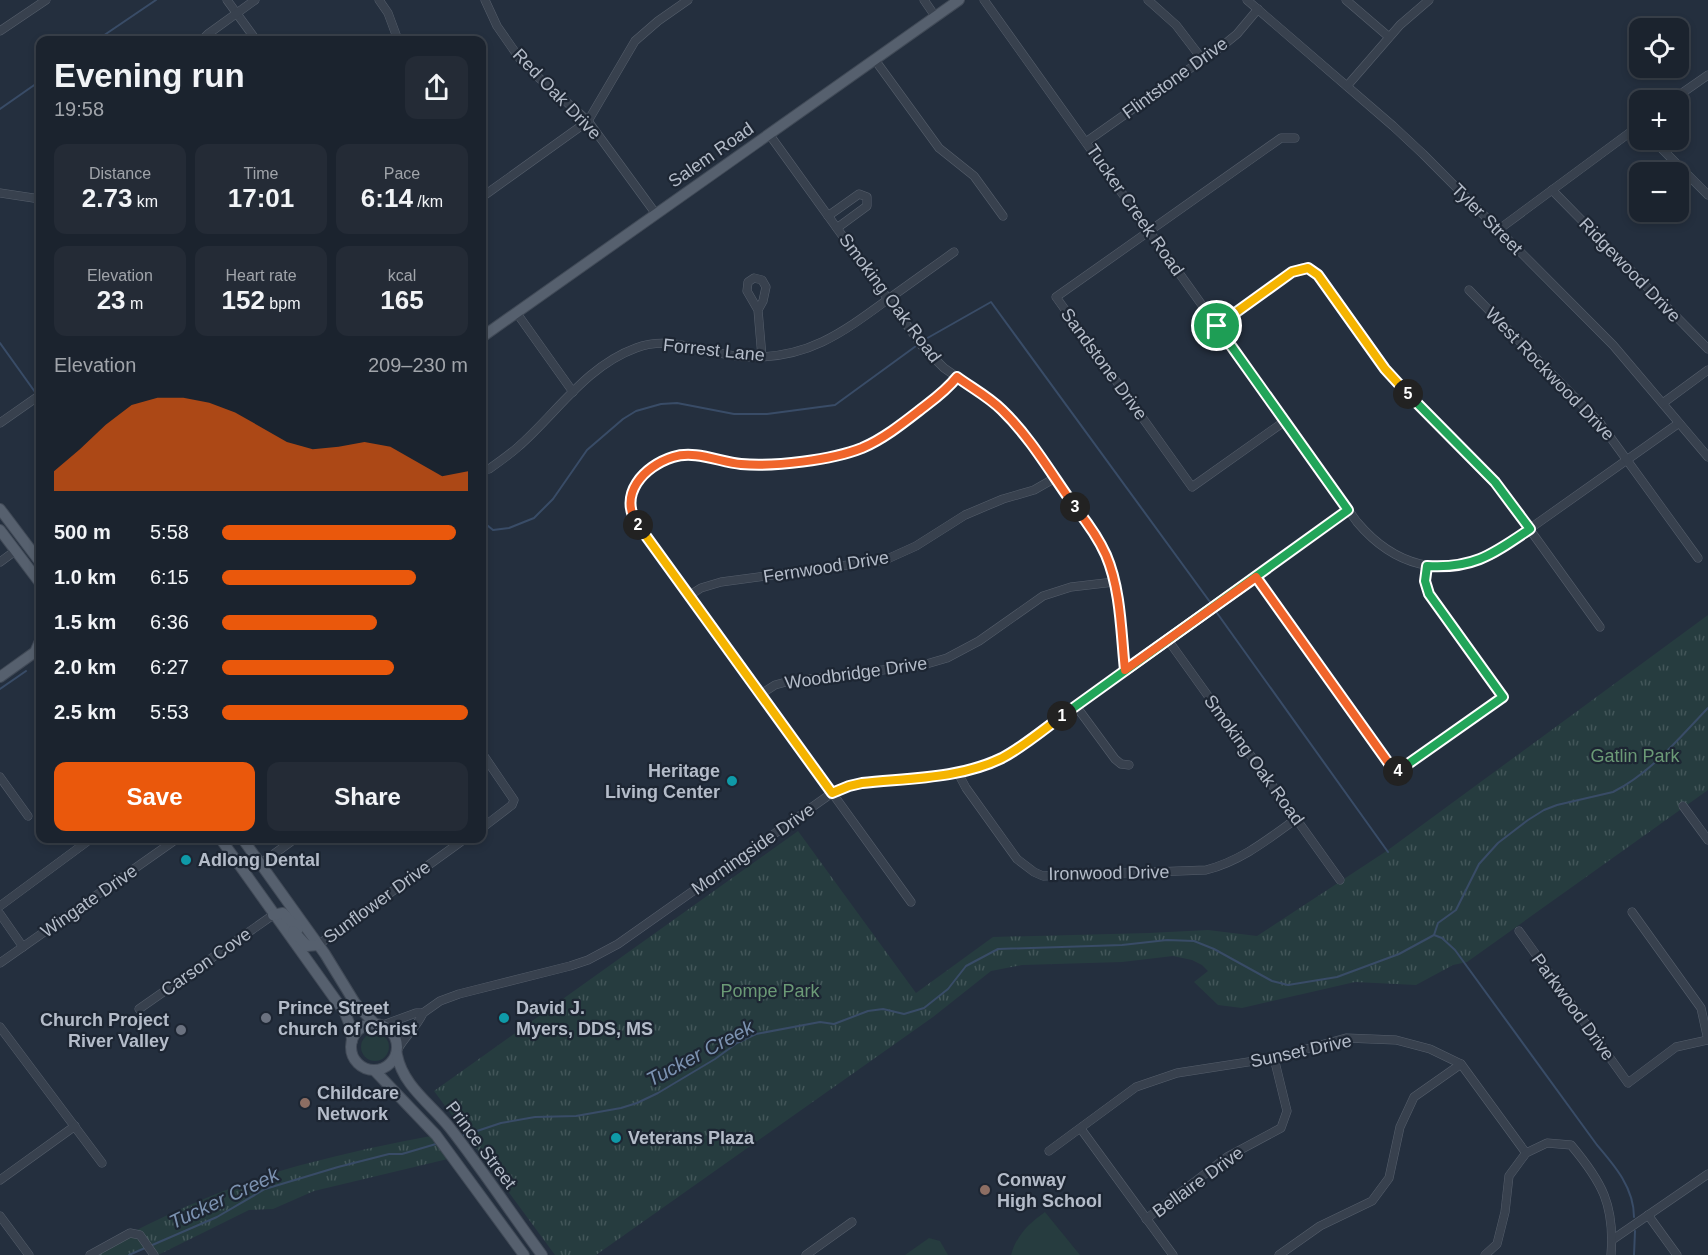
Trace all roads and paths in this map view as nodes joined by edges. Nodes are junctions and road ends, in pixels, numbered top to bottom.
1 (46, 0) edge
2 (227, 0) edge
3 (255, 0) edge
4 (379, 0) edge
5 (485, 0) edge
6 (688, 0) edge
7 (924, 0) edge
8 (959, 0) edge
9 (984, 0) edge
10 (1148, 0) edge
11 (1247, 0) edge
12 (1346, 0) edge
13 (1429, 0) edge
14 (1258, 9) junction
15 (236, 13) junction
16 (935, 16) junction
17 (0, 31) edge
18 (206, 36) edge
19 (253, 36) edge
20 (397, 36) edge
21 (1389, 37) junction
22 (1202, 59) junction
23 (875, 60) junction
24 (1708, 75) edge
25 (1347, 86) junction
26 (1686, 90) edge
27 (588, 121) junction
28 (1629, 133) edge
29 (769, 134) junction
30 (1295, 138) dead end
31 (1086, 142) junction
32 (1663, 150) edge
33 (1551, 190) junction
34 (0, 193) edge
35 (486, 195) edge
36 (1708, 195) edge
37 (36, 198) edge
38 (656, 214) junction
39 (828, 216) junction
40 (1003, 216) dead end
41 (837, 228) junction
42 (1149, 230) junction
43 (1498, 230) junction
44 (954, 252) dead end
45 (1469, 290) dead end
46 (888, 299) junction
47 (758, 310) dead end
48 (516, 312) junction
49 (1217, 326) junction
50 (486, 334) edge
51 (1708, 350) edge
52 (762, 357) junction
53 (1708, 370) edge
54 (957, 377) junction
55 (573, 392) junction
56 (36, 397) edge
57 (1663, 403) junction
58 (1285, 421) junction
59 (0, 423) edge
60 (1679, 423) junction
61 (1708, 458) edge
62 (1628, 459) junction
63 (489, 469) dead end
64 (1054, 478) junction
65 (1348, 510) junction
66 (1, 511) edge
67 (1530, 529) junction
68 (0, 530) edge
69 (15, 551) junction
70 (36, 557) edge
71 (1698, 558) dead end
72 (0, 562) edge
73 (1427, 566) junction
74 (1256, 577) junction
75 (36, 578) edge
76 (1114, 582) junction
77 (690, 595) junction
78 (1600, 627) dead end
79 (1168, 640) junction
80 (36, 654) edge
81 (1125, 670) junction
82 (0, 677) edge
83 (761, 694) junction
84 (1076, 705) junction
85 (486, 759) edge
86 (1129, 765) dead end
87 (958, 772) junction
88 (0, 777) edge
89 (832, 793) junction
90 (1683, 806) dead end
91 (28, 816) dead end
92 (1296, 819) junction
93 (486, 825) edge
94 (1708, 840) edge
95 (85, 843) edge
96 (171, 843) edge
97 (223, 843) edge
98 (232, 843) edge
99 (238, 843) edge
100 (246, 843) edge
101 (287, 843) edge
102 (459, 843) edge
103 (257, 859) junction
104 (1340, 880) dead end
105 (911, 902) dead end
106 (0, 906) edge
107 (1632, 912) dead end
108 (0, 914) edge
109 (273, 915) junction
110 (281, 925) junction
111 (1519, 931) dead end
112 (314, 940) junction
113 (23, 947) junction
114 (0, 963) edge
115 (139, 1009) dead end
116 (423, 1013) junction
117 (379, 1025) junction
118 (0, 1028) edge
119 (1708, 1040) edge
120 (352, 1041) junction
121 (397, 1052) junction
122 (1274, 1058) junction
123 (1461, 1064) junction
124 (375, 1071) junction
125 (75, 1126) junction
126 (1081, 1129) junction
127 (1049, 1151) dead end
128 (1526, 1153) junction
129 (102, 1163) dead end
130 (1708, 1174) edge
131 (0, 1180) edge
132 (1648, 1215) junction
133 (0, 1216) edge
134 (1146, 1219) junction
135 (852, 1222) dead end
136 (1612, 1239) junction
137 (153, 1253) edge
138 (29, 1255) edge
139 (90, 1255) edge
140 (524, 1255) edge
141 (542, 1255) edge
142 (806, 1255) edge
143 (1173, 1255) edge
144 (1279, 1255) edge
145 (1485, 1255) edge
146 (1611, 1255) edge
147 (1677, 1255) edge

1 - 17 street
2 - 15 street
3 - 15 street
4 - 20 street
5 - 27 street, Red Oak Drive
6 - 27 street
7 - 16 street
8 - 16 main road, Salem Road
9 - 31 street, Tucker Creek Road
10 - 22 street
11 - 14 street, Tyler Street
12 - 21 street
13 - 21 street
14 - 22 street, Flintstone Drive
14 - 25 street, Tyler Street
15 - 18 street
15 - 19 street
16 - 23 main road, Salem Road
21 - 25 street
22 - 31 street, Flintstone Drive
23 - 29 main road, Salem Road
23 - 40 street
24 - 26 street
25 - 43 street, Tyler Street
27 - 35 street
27 - 38 street, Red Oak Drive
28 - 33 street
29 - 38 main road, Salem Road
29 - 39 street, Smoking Oak Road
30 - 42 street, Sandstone Drive
31 - 42 street, Tucker Creek Road
32 - 36 street
33 - 43 street
33 - 51 street, Ridgewood Drive
34 - 37 street
38 - 48 main road, Salem Road
39 - 41 street, Smoking Oak Road
39 - 41 street
41 - 46 street, Smoking Oak Road
42 - 49 street, Tucker Creek Road
42 - 58 street, Sandstone Drive
43 - 57 street, Tyler Street
44 - 46 street, Forrest Lane
45 - 62 street, West Rockwood Drive
46 - 52 street, Forrest Lane
46 - 54 street, Smoking Oak Road
47 - 52 street
48 - 50 main road, Salem Road
48 - 55 street
49 - 58 street, Tucker Creek Road
49 - 67 street
52 - 55 street, Forrest Lane
53 - 57 street
54 - 64 street, Smoking Oak Road
54 - 77 street
55 - 63 street, Forrest Lane
56 - 59 street
57 - 60 street, Tyler Street
58 - 65 street, Tucker Creek Road
60 - 61 street, Tyler Street
60 - 62 street, Tucker Creek Road
62 - 67 street, Tucker Creek Road
62 - 71 street, West Rockwood Drive
64 - 76 street, Smoking Oak Road
64 - 77 street, Fernwood Drive
65 - 73 street, Tucker Creek Road
65 - 74 street, Morningside Drive
66 - 70 main road
67 - 73 street, Tucker Creek Road
67 - 78 street
68 - 69 main road
69 - 72 street
69 - 75 main road
73 - 74 street
74 - 79 street, Morningside Drive
76 - 81 street, Smoking Oak Road
76 - 83 street, Woodbridge Drive
77 - 83 street
79 - 81 street, Morningside Drive
79 - 92 street, Smoking Oak Road
80 - 82 main road
81 - 84 street, Morningside Drive
83 - 89 street
84 - 86 street
84 - 87 street, Morningside Drive
85 - 93 street
87 - 89 street, Morningside Drive
87 - 92 street, Ironwood Drive
88 - 91 street
89 - 105 street
89 - 116 street, Morningside Drive
90 - 94 street
92 - 104 street, Smoking Oak Road
95 - 106 street
96 - 113 street, Wingate Drive
97 - 109 main road
98 - 103 main road
99 - 103 main road
100 - 103 main road
101 - 103 street
102 - 112 street, Sunflower Drive
103 - 112 main road
107 - 119 street
108 - 113 street
109 - 110 main road
109 - 112 main road
109 - 115 street, Carson Cove
110 - 112 main road
110 - 120 main road
111 - 119 street, Parkwood Drive
112 - 117 main road
113 - 114 street, Wingate Drive
116 - 117 street, Morningside Drive
116 - 121 street, Morningside Drive
117 - 120 main road
117 - 121 main road
118 - 125 street
120 - 124 main road
121 - 124 main road
121 - 141 main road, Prince Street
122 - 123 street, Sunset Drive
122 - 126 street, Sunset Drive
122 - 134 street, Bellaire Drive
123 - 128 street, Sunset Drive
123 - 144 street
124 - 140 main road, Prince Street
125 - 129 street
125 - 131 street
126 - 127 street, Sunset Drive
126 - 134 street
128 - 136 street
128 - 145 street
130 - 132 street
132 - 136 street
132 - 147 street
133 - 138 street
134 - 143 street
135 - 142 street
136 - 146 street
137 - 139 street

